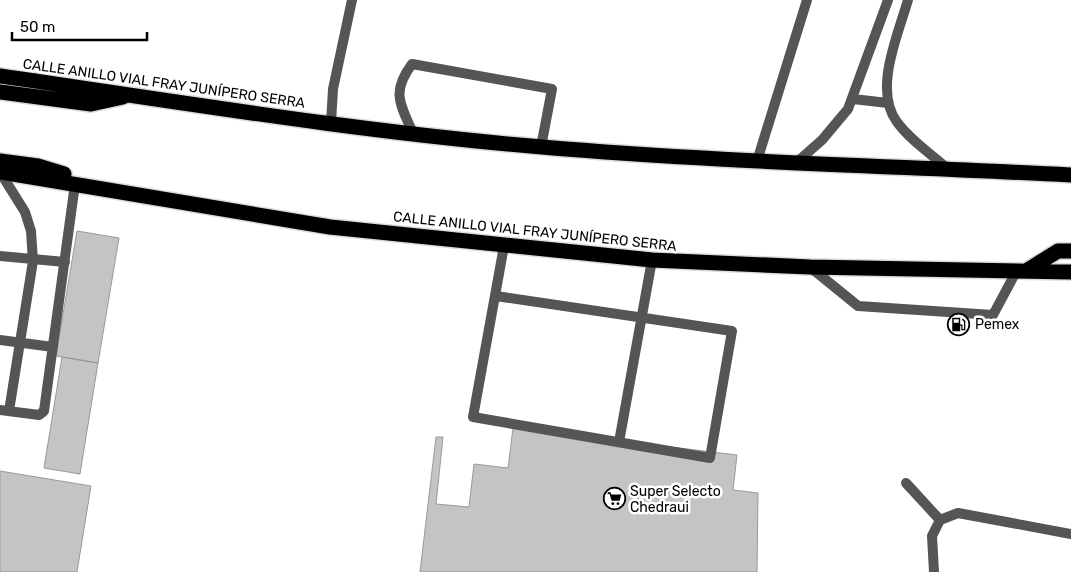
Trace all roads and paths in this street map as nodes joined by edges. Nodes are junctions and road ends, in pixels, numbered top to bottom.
1 (352, 0) edge
2 (807, 0) edge
3 (888, 0) edge
4 (908, 0) edge
5 (0, 76) edge
6 (0, 92) edge
7 (132, 95) junction
8 (853, 99) junction
9 (888, 103) junction
10 (331, 123) junction
11 (412, 133) junction
12 (541, 147) junction
13 (0, 160) edge
14 (757, 161) junction
15 (797, 162) junction
16 (948, 169) junction
17 (0, 172) edge
18 (1071, 175) edge
19 (75, 184) junction
20 (115, 190) junction
21 (504, 246) junction
22 (1071, 252) edge
23 (0, 256) edge
24 (652, 260) junction
25 (33, 261) junction
26 (65, 262) junction
27 (810, 268) junction
28 (1021, 271) junction
29 (1071, 272) edge
30 (496, 296) junction
31 (642, 318) junction
32 (0, 340) edge
33 (20, 343) junction
34 (54, 347) junction
35 (5, 411) edge
36 (619, 442) junction
37 (906, 483) dead end
38 (940, 520) junction
39 (1071, 534) edge
40 (934, 572) edge

1 - 10 street
2 - 14 street
3 - 8 street
4 - 9 street
5 - 7 highway, CALLE ANILLO VIAL FRAY JUNÍPERO SERRA
6 - 7 highway
7 - 10 highway, CALLE ANILLO VIAL FRAY JUNÍPERO SERRA
8 - 9 street
8 - 15 street
9 - 16 street
10 - 11 highway, CALLE ANILLO VIAL FRAY JUNÍPERO SERRA
11 - 12 highway, CALLE ANILLO VIAL FRAY JUNÍPERO SERRA
11 - 12 street
12 - 14 highway, CALLE ANILLO VIAL FRAY JUNÍPERO SERRA
13 - 20 highway
14 - 15 highway, CALLE ANILLO VIAL FRAY JUNÍPERO SERRA
15 - 16 highway, CALLE ANILLO VIAL FRAY JUNÍPERO SERRA
16 - 18 highway, CALLE ANILLO VIAL FRAY JUNÍPERO SERRA
17 - 19 highway, CALLE ANILLO VIAL FRAY JUNÍPERO SERRA
17 - 25 street
19 - 20 highway, CALLE ANILLO VIAL FRAY JUNÍPERO SERRA
19 - 26 street
20 - 21 highway, CALLE ANILLO VIAL FRAY JUNÍPERO SERRA
21 - 24 highway, CALLE ANILLO VIAL FRAY JUNÍPERO SERRA
21 - 30 street
22 - 28 highway
23 - 25 street
24 - 27 highway, CALLE ANILLO VIAL FRAY JUNÍPERO SERRA
24 - 31 street
25 - 26 street
25 - 33 street
26 - 34 street
27 - 28 highway, CALLE ANILLO VIAL FRAY JUNÍPERO SERRA
27 - 28 street
28 - 29 highway, CALLE ANILLO VIAL FRAY JUNÍPERO SERRA
30 - 31 street
30 - 36 street
31 - 36 street
31 - 36 street
32 - 33 street
33 - 34 street
33 - 35 street
34 - 35 street
37 - 38 street
38 - 39 street
38 - 40 street

